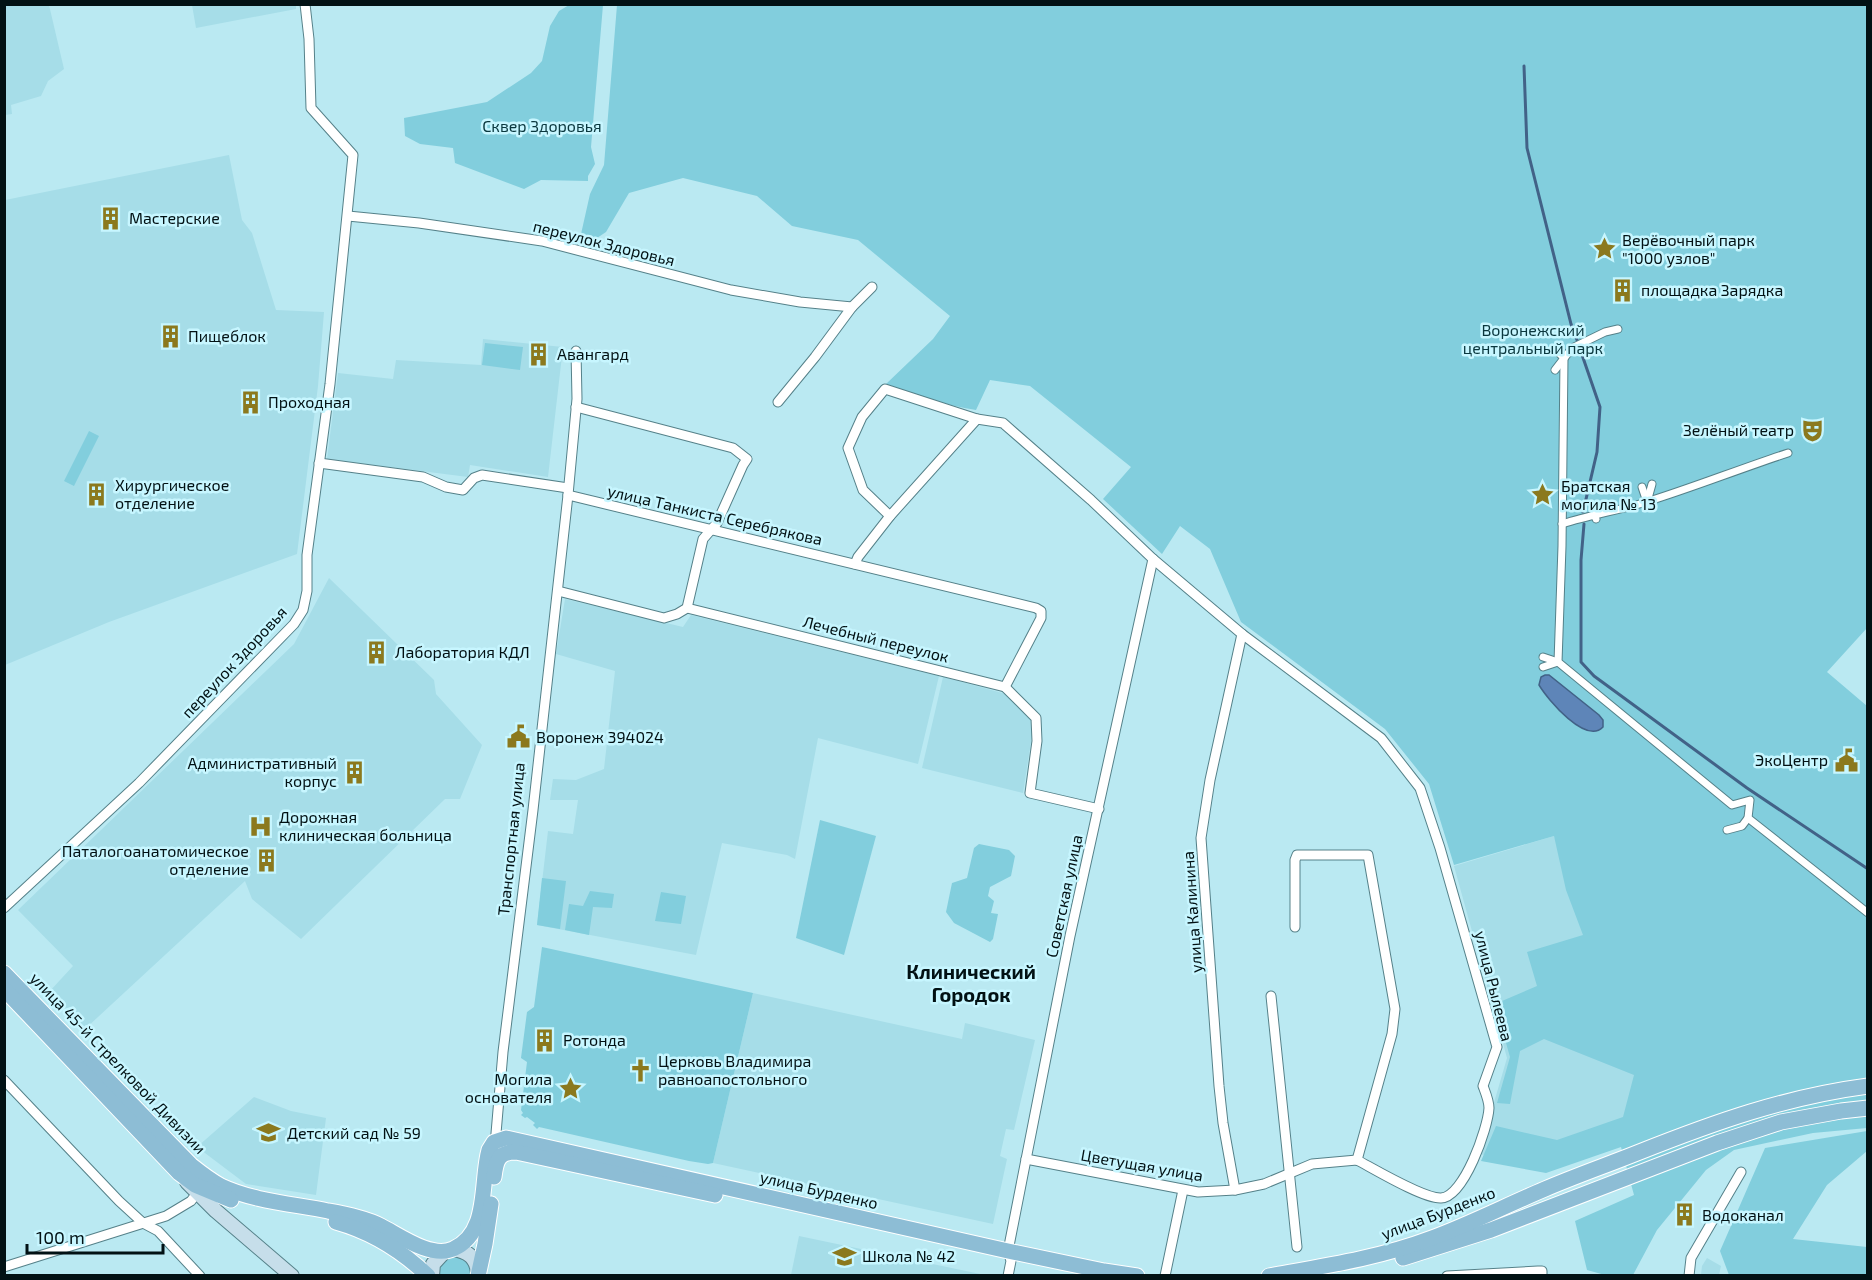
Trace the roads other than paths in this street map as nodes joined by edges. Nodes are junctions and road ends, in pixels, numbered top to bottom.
1 (305, 4) edge
2 (348, 216) junction
3 (872, 287) dead end
4 (852, 308) junction
5 (1618, 329) dead end
6 (576, 351) dead end
7 (1556, 354) dead end
8 (1564, 358) junction
9 (1555, 370) dead end
10 (778, 402) dead end
11 (576, 407) junction
12 (977, 419) junction
13 (1563, 440) junction
14 (1572, 442) dead end
15 (1788, 453) dead end
16 (319, 463) junction
17 (1652, 483) dead end
18 (1642, 487) dead end
19 (568, 491) junction
20 (1647, 503) junction
21 (890, 516) junction
22 (1562, 524) junction
23 (711, 529) junction
24 (1153, 559) junction
25 (855, 564) junction
26 (558, 591) junction
27 (687, 608) junction
28 (1242, 634) junction
29 (1543, 657) dead end
30 (1558, 662) junction
31 (1543, 667) dead end
32 (1005, 687) junction
33 (1098, 809) junction
34 (1748, 818) junction
35 (1727, 830) dead end
36 (4, 908) edge
37 (1868, 913) edge
38 (1295, 927) dead end
39 (4, 973) edge
40 (4, 989) edge
41 (1271, 996) dead end
42 (4, 1080) edge
43 (1868, 1086) edge
44 (1868, 1108) edge
45 (494, 1142) junction
46 (498, 1158) junction
47 (1026, 1159) junction
48 (1357, 1160) junction
49 (1741, 1172) dead end
50 (1288, 1174) junction
51 (202, 1187) junction
52 (1183, 1190) junction
53 (1234, 1190) junction
54 (143, 1222) junction
55 (1297, 1247) dead end
56 (449, 1250) junction
57 (1009, 1263) edge
58 (4, 1267) edge
59 (1540, 1273) edge
60 (200, 1275) edge
61 (292, 1275) edge
62 (430, 1275) edge
63 (478, 1275) edge
64 (1081, 1275) edge
65 (1137, 1275) edge
66 (1165, 1275) edge
67 (1269, 1275) edge
68 (1323, 1275) edge
69 (1447, 1275) edge
70 (1689, 1275) edge

1 - 2 street, переулок Здоровья
2 - 4 street, переулок Здоровья
2 - 16 street, переулок Здоровья
3 - 4 street
4 - 10 street
5 - 8 street
6 - 11 street, Транспортная улица
7 - 8 street
8 - 9 street
8 - 13 street
11 - 19 street, Транспортная улица
11 - 23 street
12 - 21 street
12 - 21 street
12 - 24 street
13 - 14 street
13 - 22 street
15 - 20 street
16 - 19 street, улица Танкиста Серебрякова
16 - 36 street, переулок Здоровья
17 - 20 street
18 - 20 street
19 - 23 street, улица Танкиста Серебрякова
19 - 26 street, Транспортная улица
20 - 22 street
21 - 25 street
22 - 30 street
23 - 25 street, улица Танкиста Серебрякова
23 - 27 street
24 - 28 street, улица Рылеева
24 - 33 street, Советская улица
25 - 32 street, улица Танкиста Серебрякова
26 - 27 street
26 - 45 street, Транспортная улица
27 - 32 street, Лечебный переулок
28 - 48 street, улица Рылеева
28 - 53 street, улица Калинина
29 - 30 street
30 - 31 street
30 - 34 street
32 - 33 street
33 - 47 street, Советская улица
34 - 35 street
34 - 37 street
38 - 48 street
39 - 51 main road, улица 45-й Стрелковой Дивизии
40 - 51 main road, улица 45-й Стрелковой Дивизии
41 - 50 street
42 - 54 street
43 - 67 main road, улица Бурденко
44 - 68 main road, улица Бурденко
45 - 46 street, Транспортная улица
45 - 56 main road
45 - 57 main road, улица Бурденко
46 - 57 main road, улица Бурденко
46 - 63 main road
47 - 52 street, Цветущая улица
47 - 57 street, Советская улица
48 - 50 street, Цветущая улица
49 - 70 street
50 - 53 street, Цветущая улица
50 - 55 street
51 - 54 street
51 - 56 main road, улица 45-й Стрелковой Дивизии
51 - 61 main road
51 - 62 main road, улица 45-й Стрелковой Дивизии
52 - 53 street, Цветущая улица
52 - 66 street
54 - 58 street
54 - 60 street
56 - 62 main road
56 - 63 main road
57 - 64 main road, улица Бурденко
57 - 65 main road, улица Бурденко
59 - 69 street

